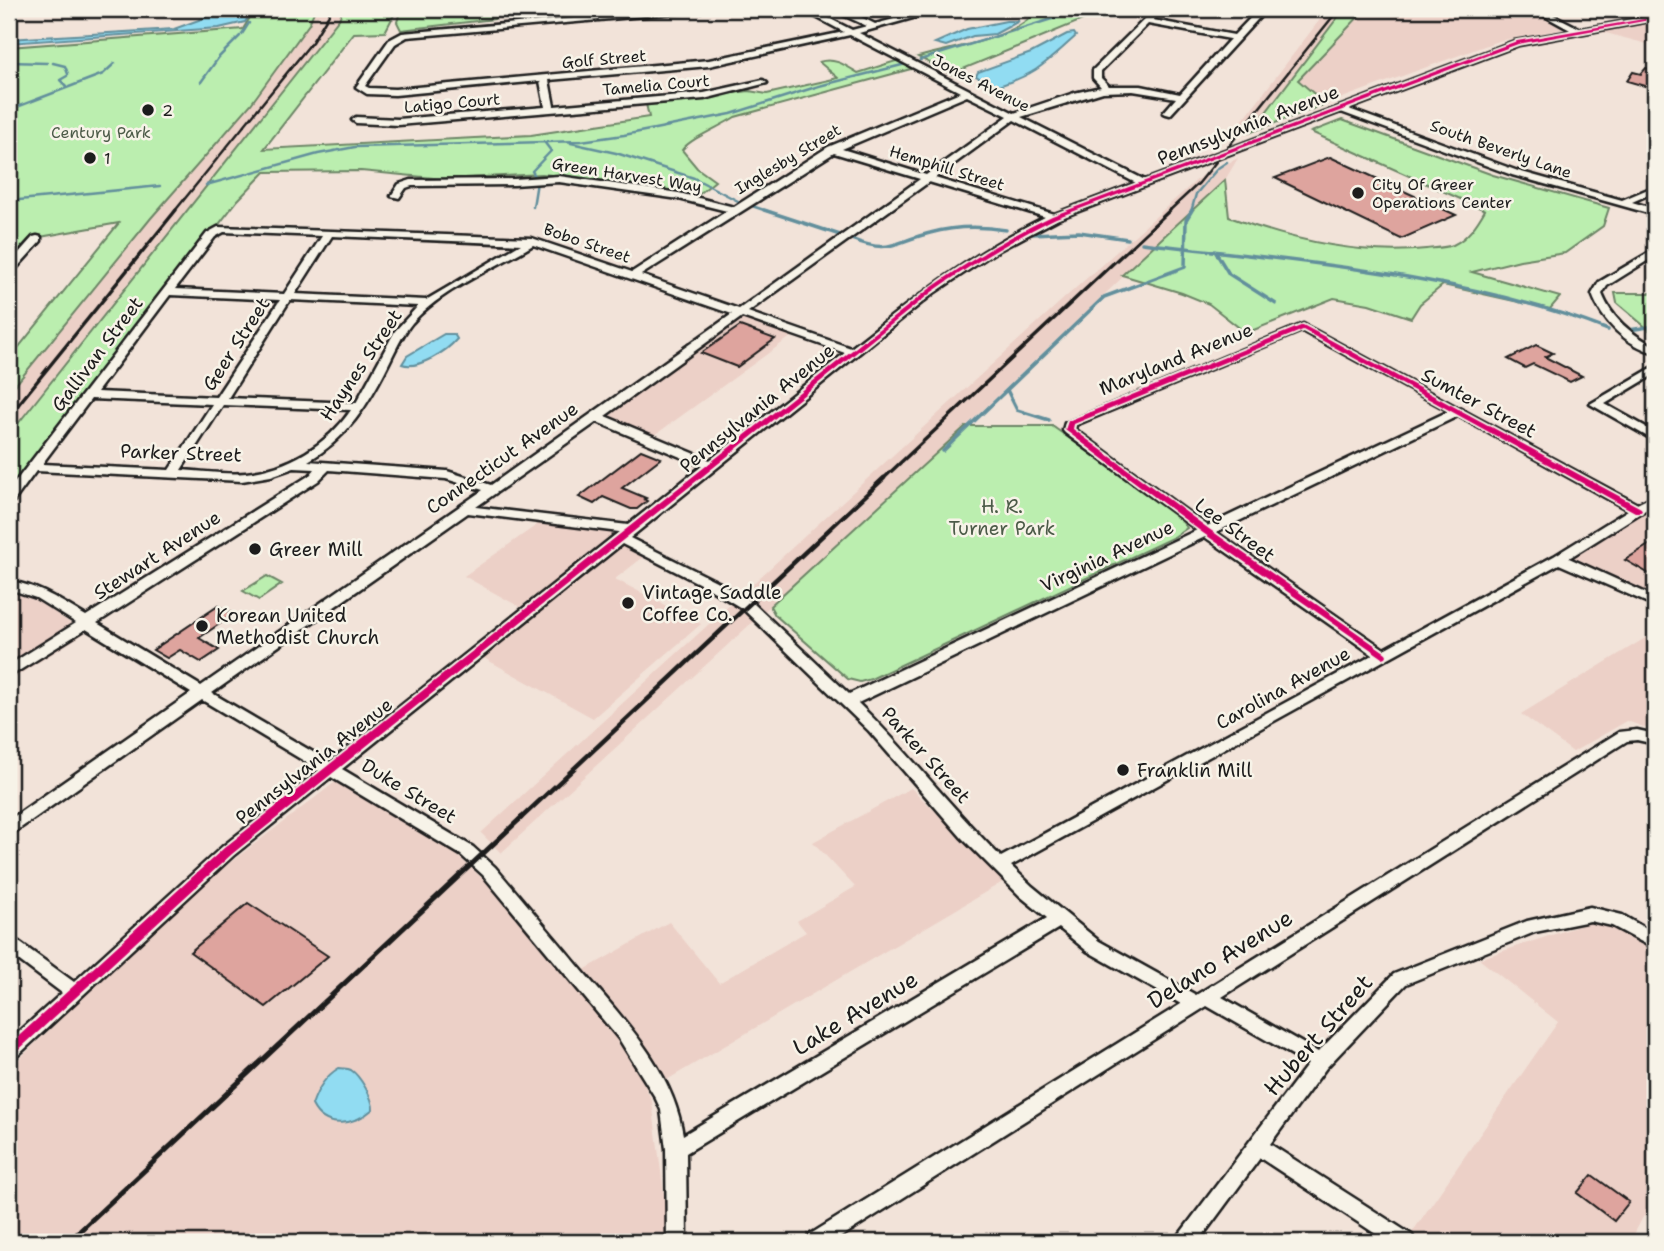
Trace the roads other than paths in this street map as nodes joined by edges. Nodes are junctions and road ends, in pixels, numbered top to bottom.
1 (701, 9) edge
2 (805, 9) edge
3 (849, 9) edge
4 (941, 9) edge
5 (1159, 9) edge
6 (1263, 9) edge
7 (1536, 9) edge
8 (1655, 18) edge
9 (1146, 21) junction
10 (873, 26) junction
11 (1579, 31) junction
12 (851, 32) junction
13 (1236, 38) junction
14 (544, 79) junction
15 (763, 83) dead end
16 (1107, 89) junction
17 (968, 92) junction
18 (1182, 97) junction
19 (550, 108) junction
20 (1339, 108) junction
21 (1167, 113) dead end
22 (1014, 116) junction
23 (356, 120) dead end
24 (831, 149) junction
25 (928, 178) junction
26 (1144, 183) junction
27 (1655, 189) edge
28 (396, 196) dead end
29 (1622, 203) junction
30 (734, 210) junction
31 (1655, 212) edge
32 (1054, 218) junction
33 (213, 232) joint
34 (329, 233) junction
35 (37, 239) dead end
36 (532, 241) junction
37 (1655, 252) edge
38 (9, 270) edge
39 (635, 275) junction
40 (167, 292) junction
41 (288, 296) junction
42 (429, 303) junction
43 (741, 313) junction
44 (1303, 327) joint
45 (1655, 350) edge
46 (855, 353) junction
47 (1655, 369) edge
48 (88, 395) junction
49 (220, 401) junction
50 (359, 407) junction
51 (1457, 412) junction
52 (596, 417) junction
53 (1069, 430) joint
54 (1655, 437) edge
55 (290, 464) junction
56 (712, 466) junction
57 (32, 467) junction
58 (324, 468) junction
59 (172, 474) junction
60 (492, 489) junction
61 (9, 498) edge
62 (1655, 499) edge
63 (466, 506) junction
64 (1638, 510) junction
65 (1206, 531) junction
66 (627, 535) junction
67 (1559, 559) junction
68 (9, 585) edge
69 (1655, 602) edge
70 (88, 622) junction
71 (1383, 655) junction
72 (9, 672) edge
73 (201, 693) junction
74 (848, 701) junction
75 (1655, 739) edge
76 (331, 770) junction
77 (9, 828) edge
78 (1000, 865) junction
79 (1060, 919) junction
80 (1655, 942) edge
81 (9, 944) edge
82 (73, 991) junction
83 (1200, 1000) junction
84 (9, 1052) edge
85 (1320, 1062) junction
86 (1257, 1146) junction
87 (676, 1149) junction
88 (677, 1242) edge
89 (816, 1242) edge
90 (1186, 1242) edge
91 (1405, 1242) edge

1 - 14 street, Golf Street
2 - 12 street, Jones Avenue
3 - 10 street
4 - 10 street, Golf Street
5 - 9 street
6 - 13 street
7 - 11 street
8 - 11 street, Pennsylvania Avenue
9 - 13 street
9 - 16 street
10 - 12 street, Golf Street
11 - 20 street, Pennsylvania Avenue
12 - 14 street, Golf Street
12 - 17 street, Jones Avenue
13 - 18 street
14 - 19 street
15 - 19 street, Tamelia Court
16 - 18 street, Connecticut Avenue
16 - 22 street, Connecticut Avenue
17 - 22 street, Jones Avenue
17 - 24 street, Inglesby Street
18 - 21 street
19 - 23 street, Latigo Court
20 - 26 street, Pennsylvania Avenue
20 - 29 street, South Beverly Lane
22 - 25 street, Connecticut Avenue
22 - 26 street, Jones Avenue
24 - 25 street, Hemphill Street
24 - 30 street, Inglesby Street
25 - 32 street, Hemphill Street
25 - 43 street, Connecticut Avenue
26 - 32 street, Pennsylvania Avenue
27 - 29 street
28 - 30 street, Green Harvest Way
29 - 31 street, South Beverly Lane
30 - 39 street, Inglesby Street
32 - 46 street, Pennsylvania Avenue
33 - 34 street, Bobo Street
33 - 40 street, Gallivan Street
34 - 36 street, Bobo Street
34 - 41 street, Geer Street
35 - 38 street
36 - 39 street, Bobo Street
36 - 42 street, Haynes Street
37 - 45 street
39 - 43 street, Bobo Street
40 - 41 street
40 - 48 street, Gallivan Street
41 - 42 street
41 - 49 street, Geer Street
42 - 50 street, Haynes Street
43 - 46 street, Bobo Street
43 - 52 street, Connecticut Avenue
44 - 51 street, Sumter Street
44 - 53 street, Maryland Avenue
46 - 56 street, Pennsylvania Avenue
47 - 54 street
48 - 49 street
48 - 57 street, Gallivan Street
49 - 50 street
49 - 59 street, Geer Street
50 - 55 street, Haynes Street
51 - 64 street, Sumter Street
51 - 65 street, Virginia Avenue
52 - 56 street
52 - 60 street, Connecticut Avenue
53 - 65 street, Lee Street
55 - 58 street, Parker Street
55 - 59 street, Parker Street
56 - 66 street, Pennsylvania Avenue
57 - 59 street, Parker Street
57 - 61 street, Gallivan Street
58 - 60 street, Parker Street
58 - 70 street, Stewart Avenue
60 - 63 street, Connecticut Avenue
62 - 64 street, Carolina Avenue
63 - 66 street, Parker Street
63 - 73 street, Connecticut Avenue
64 - 67 street, Carolina Avenue
65 - 71 street, Lee Street
65 - 74 street, Virginia Avenue
66 - 74 street, Parker Street
66 - 76 street, Pennsylvania Avenue
67 - 69 street
67 - 71 street, Carolina Avenue
68 - 70 street, Duke Street
70 - 72 street, Stewart Avenue
70 - 73 street, Duke Street
71 - 78 street, Carolina Avenue
73 - 76 street, Duke Street
73 - 77 street, Connecticut Avenue
74 - 78 street, Parker Street
75 - 83 street, Delano Avenue
76 - 82 street, Pennsylvania Avenue
76 - 87 street, Duke Street
78 - 79 street, Parker Street
79 - 83 street, Parker Street
79 - 87 street, Lake Avenue
80 - 85 street, Hubert Street
81 - 82 street
82 - 84 street, Pennsylvania Avenue
83 - 85 street, Parker Street
83 - 89 street, Delano Avenue
85 - 86 street, Hubert Street
86 - 90 street, Hubert Street
86 - 91 street
87 - 88 street, Duke Street

